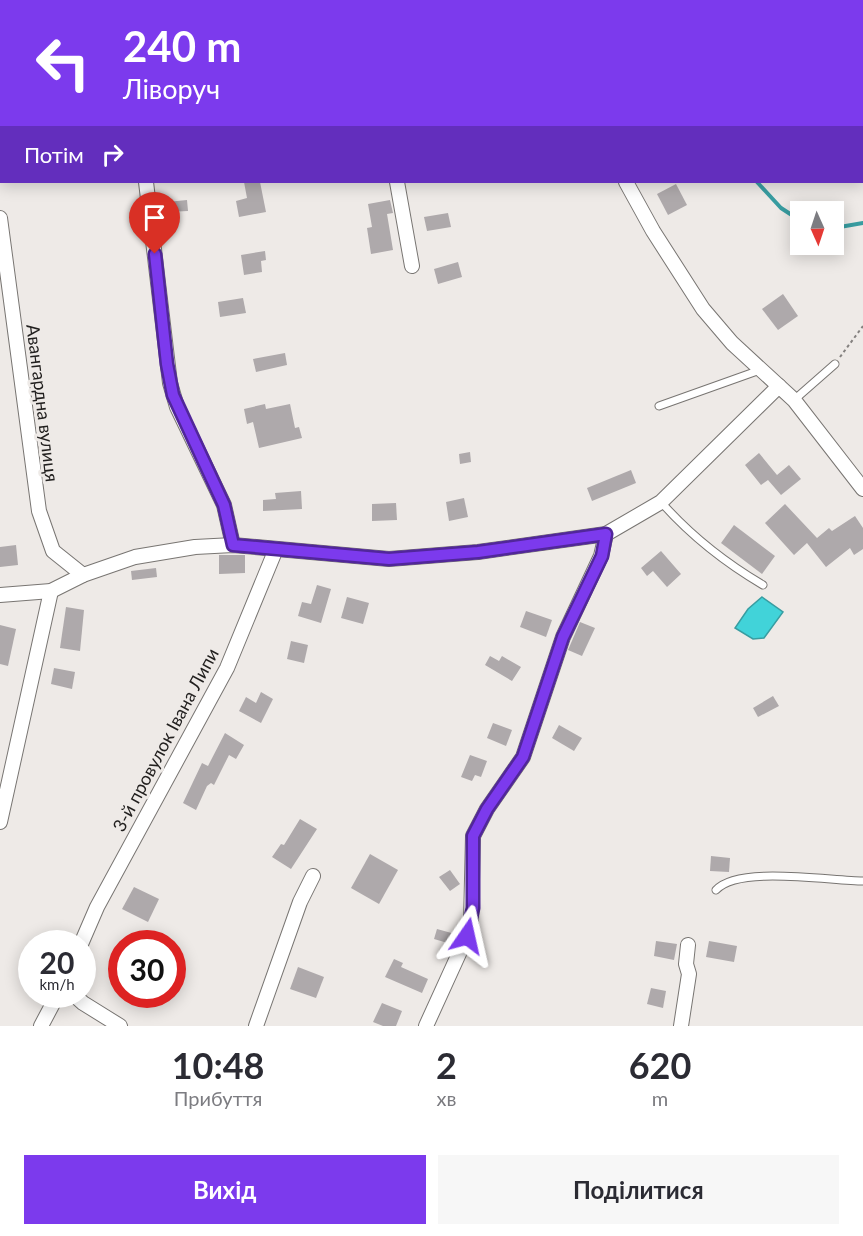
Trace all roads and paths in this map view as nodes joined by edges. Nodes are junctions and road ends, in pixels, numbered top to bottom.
1 (146, 183) edge
2 (397, 183) edge
3 (627, 183) edge
4 (0, 218) edge
5 (412, 266) dead end
6 (863, 326) edge
7 (835, 364) joint
8 (760, 370) junction
9 (779, 386) junction
10 (794, 400) junction
11 (659, 406) dead end
12 (863, 489) edge
13 (662, 502) junction
14 (606, 534) junction
15 (233, 545) junction
16 (276, 549) junction
17 (83, 575) junction
18 (763, 585) dead end
19 (51, 591) junction
20 (0, 595) edge
21 (0, 822) edge
22 (313, 876) dead end
23 (863, 881) edge
24 (716, 890) dead end
25 (87, 930) edge
26 (688, 945) dead end
27 (51, 1008) edge
28 (90, 1008) edge
29 (41, 1026) edge
30 (120, 1026) edge
31 (256, 1026) edge
32 (426, 1026) edge
33 (681, 1026) edge

1 - 15 street
2 - 5 street
3 - 8 street
4 - 17 street, Авангардна вулиця
6 - 7 path
7 - 10 lane
8 - 9 street
8 - 11 lane
9 - 10 street
9 - 13 street
10 - 12 street
13 - 14 street
13 - 18 lane
14 - 16 street
14 - 32 street
15 - 16 street
15 - 17 street
16 - 25 street, 3-й провулок Івана Липи
17 - 19 street
19 - 20 street
19 - 21 street
22 - 31 street
23 - 24 lane
26 - 33 street
27 - 29 street
28 - 30 street

